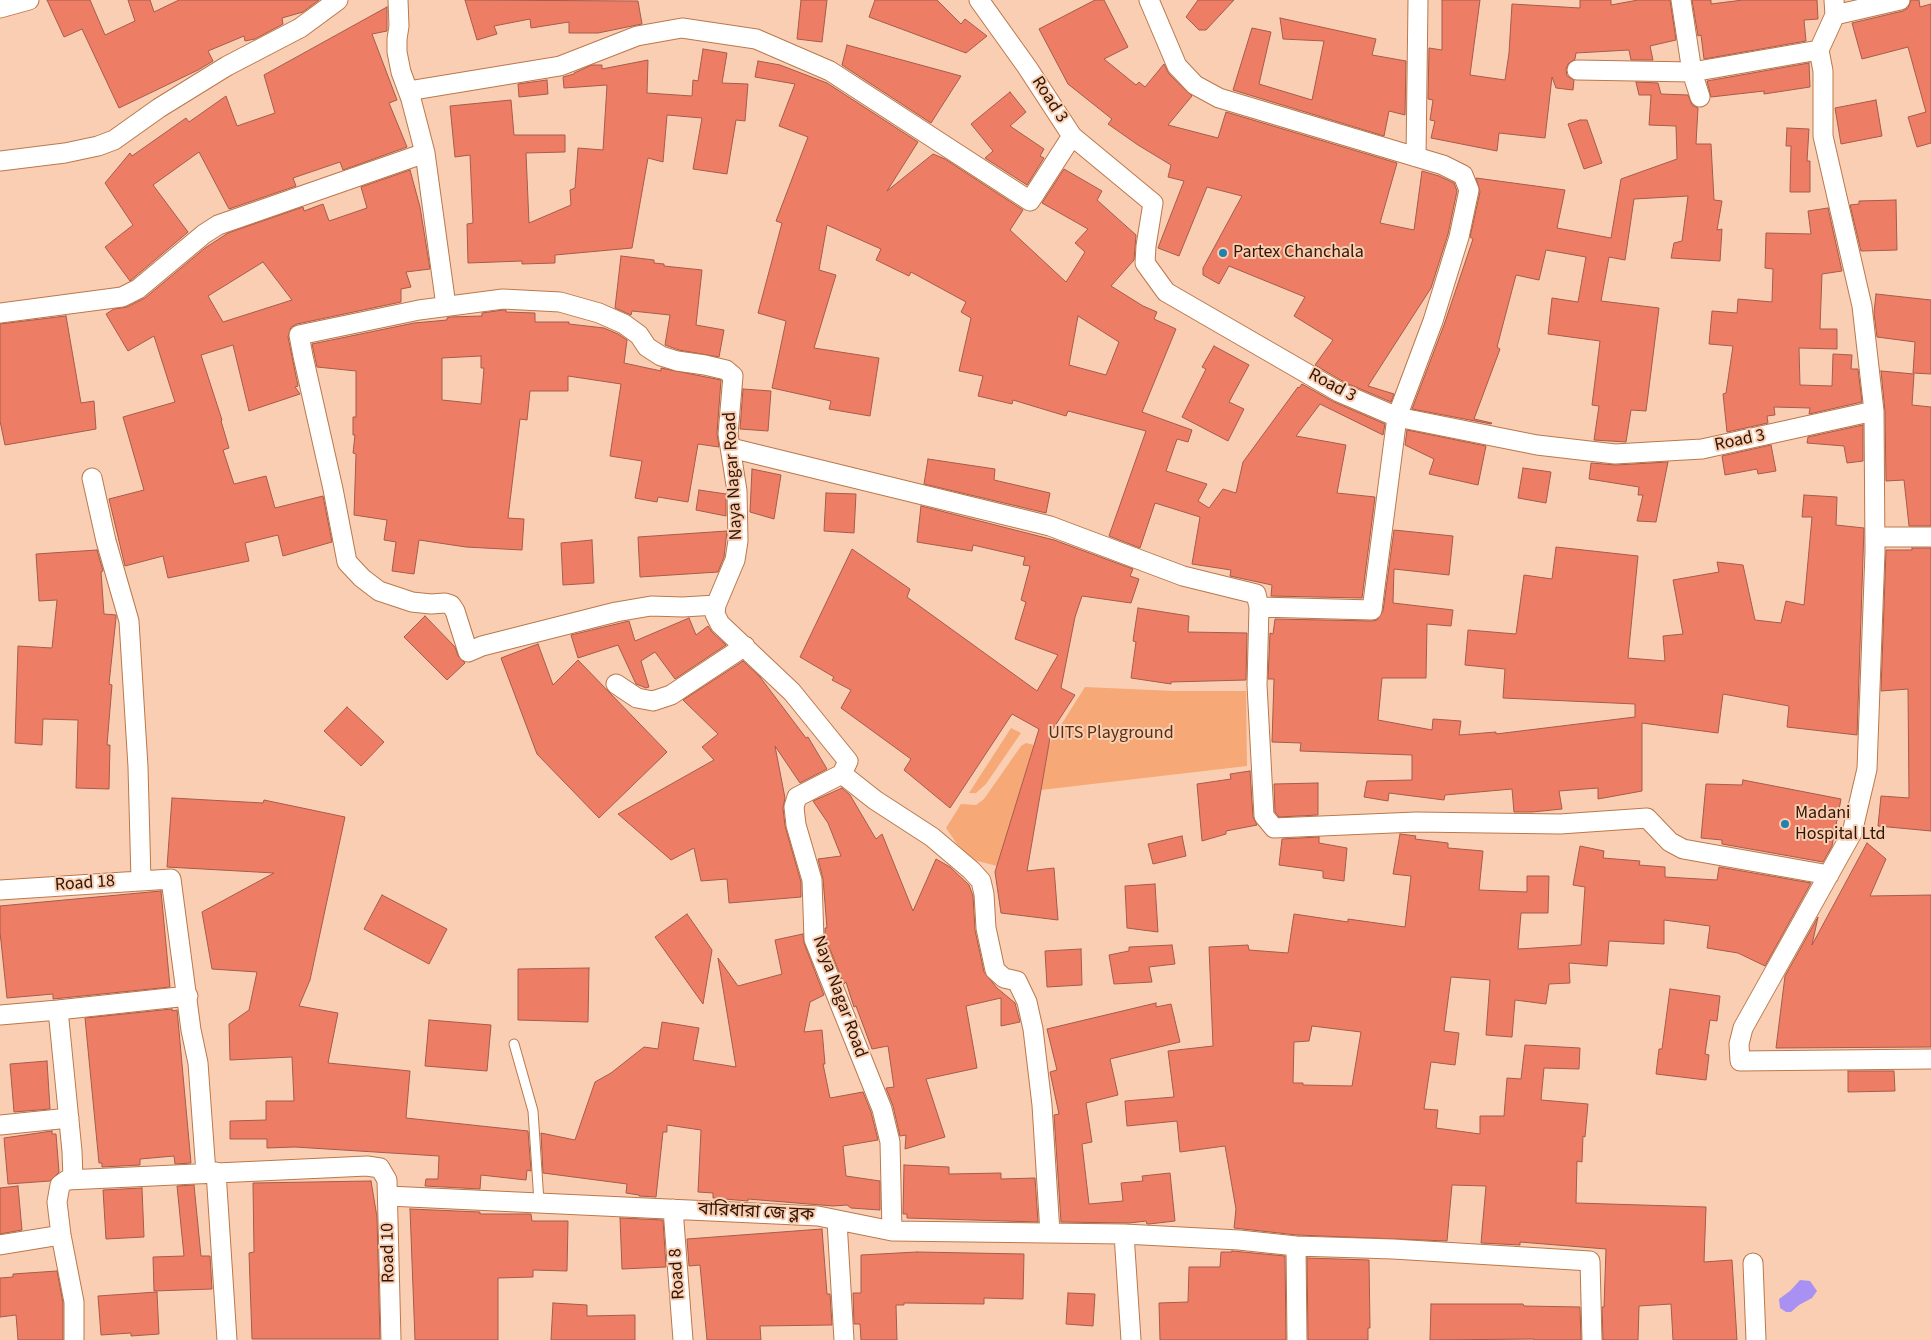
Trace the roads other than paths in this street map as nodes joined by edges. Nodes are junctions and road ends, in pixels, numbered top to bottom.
1 (29, 0) edge
2 (338, 0) edge
3 (398, 0) edge
4 (980, 0) edge
5 (1149, 0) edge
6 (1418, 0) edge
7 (1681, 0) edge
8 (1900, 0) edge
9 (1834, 7) edge
10 (0, 8) edge
11 (1819, 50) junction
12 (1578, 70) dead end
13 (1692, 72) junction
14 (408, 91) junction
15 (1700, 98) dead end
16 (1072, 136) junction
17 (425, 153) junction
18 (1416, 156) junction
19 (0, 161) edge
20 (446, 306) junction
21 (0, 313) edge
22 (1874, 411) junction
23 (1397, 417) junction
24 (731, 448) junction
25 (92, 478) dead end
26 (1875, 536) junction
27 (1931, 537) edge
28 (716, 605) junction
29 (1259, 607) junction
30 (745, 646) junction
31 (616, 684) dead end
32 (842, 774) junction
33 (1829, 875) junction
34 (141, 880) junction
35 (0, 890) edge
36 (188, 996) junction
37 (58, 1010) junction
38 (0, 1015) edge
39 (514, 1044) dead end
40 (1931, 1059) edge
41 (69, 1118) junction
42 (0, 1125) edge
43 (211, 1172) junction
44 (73, 1179) junction
45 (388, 1196) junction
46 (539, 1202) junction
47 (673, 1209) junction
48 (836, 1221) junction
49 (892, 1231) junction
50 (1050, 1233) junction
51 (1124, 1234) junction
52 (61, 1235) junction
53 (0, 1244) edge
54 (1296, 1246) junction
55 (1753, 1263) dead end
56 (74, 1340) edge
57 (227, 1340) edge
58 (391, 1340) edge
59 (683, 1340) edge
60 (844, 1340) edge
61 (1131, 1340) edge
62 (1297, 1340) edge
63 (1592, 1340) edge
64 (1756, 1340) edge

1 - 10 street
2 - 19 street
3 - 14 street
4 - 16 street, Road 3
5 - 18 street
6 - 18 street
7 - 13 street
8 - 9 street
9 - 11 street
11 - 13 street
11 - 22 street
12 - 13 street
13 - 15 street
14 - 16 street
14 - 17 street
16 - 23 street, Road 3
17 - 20 street
17 - 21 street
18 - 23 street
20 - 24 street, Naya Nagar Road
20 - 28 street
22 - 23 street, Road 3
22 - 26 street
23 - 29 street
24 - 28 street, Naya Nagar Road
24 - 29 street
25 - 34 street
26 - 27 street
26 - 33 street
28 - 30 street
29 - 33 street
30 - 31 street
30 - 32 street
32 - 49 street, Naya Nagar Road
32 - 50 street
33 - 40 street
34 - 35 street, Road 18
34 - 36 street, Road 18
36 - 37 street
36 - 43 street
37 - 38 street
37 - 41 street
39 - 46 lane
41 - 42 street
41 - 44 street
43 - 44 street
43 - 45 street, Road 10
43 - 57 street
44 - 52 street
45 - 46 street, বারিধারা জে ব্লক
45 - 58 street, Road 10
46 - 47 street, বারিধারা জে ব্লক
47 - 48 street, বারিধারা জে ব্লক
47 - 59 street, Road 8
48 - 49 street, বারিধারা জে ব্লক
48 - 60 street
49 - 50 street, বারিধারা জে ব্লক
50 - 51 street, বারিধারা জে ব্লক
51 - 54 street, বারিধারা জে ব্লক
51 - 61 street
52 - 53 street
52 - 56 street
54 - 62 street
54 - 63 street, বারিধারা জে ব্লক
55 - 64 street

